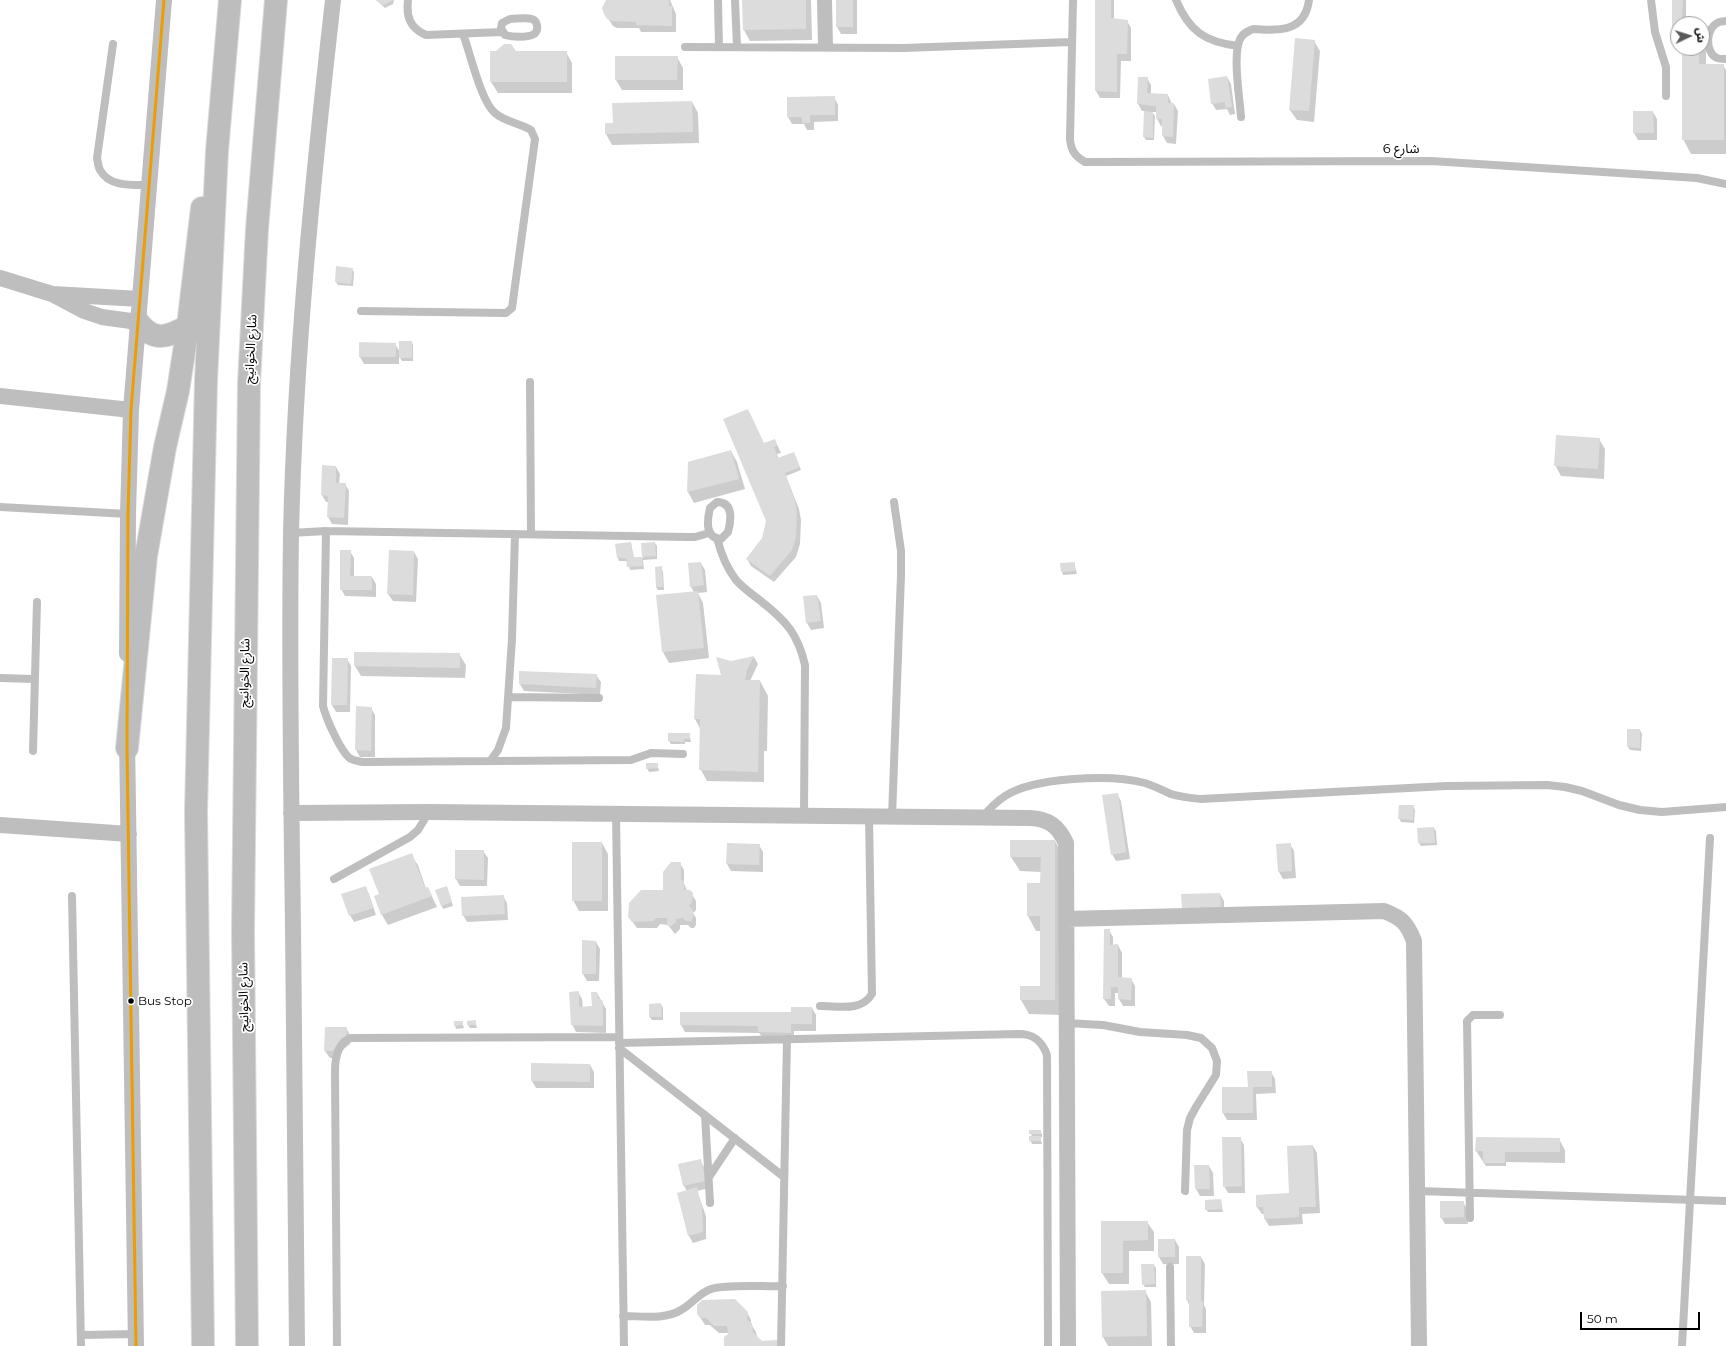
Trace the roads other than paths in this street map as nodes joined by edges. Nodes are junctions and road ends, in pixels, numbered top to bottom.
1 (164, 0) edge
2 (230, 0) edge
3 (276, 0) edge
4 (333, 0) edge
5 (408, 0) edge
6 (718, 0) edge
7 (735, 0) edge
8 (821, 0) edge
9 (828, 0) edge
10 (1073, 0) edge
11 (1176, 0) edge
12 (1309, 0) edge
13 (1651, 0) edge
14 (1726, 21) edge
15 (502, 32) dead end
16 (464, 34) junction
17 (1072, 42) junction
18 (113, 44) dead end
19 (1238, 46) junction
20 (685, 47) dead end
21 (719, 47) junction
22 (737, 47) junction
23 (826, 47) junction
24 (1726, 59) edge
25 (1666, 96) dead end
26 (1241, 116) dead end
27 (217, 151) junction
28 (1726, 184) edge
29 (149, 185) junction
30 (0, 278) edge
31 (52, 294) junction
32 (140, 299) junction
33 (361, 310) dead end
34 (138, 322) junction
35 (188, 326) junction
36 (530, 382) dead end
37 (0, 396) edge
38 (131, 410) junction
39 (894, 502) dead end
40 (0, 507) edge
41 (128, 514) junction
42 (326, 531) junction
43 (292, 533) junction
44 (709, 533) junction
45 (515, 534) junction
46 (531, 534) junction
47 (717, 538) junction
48 (37, 602) dead end
49 (0, 678) edge
50 (34, 679) junction
51 (508, 697) junction
52 (599, 698) dead end
53 (127, 748) junction
54 (33, 751) dead end
55 (683, 754) dead end
56 (491, 760) junction
57 (1726, 807) edge
58 (429, 812) junction
59 (291, 813) junction
60 (616, 814) junction
61 (804, 816) junction
62 (869, 816) junction
63 (892, 817) junction
64 (982, 817) junction
65 (0, 825) edge
66 (129, 834) junction
67 (1710, 838) dead end
68 (334, 879) dead end
69 (72, 896) dead end
70 (1066, 919) junction
71 (820, 1006) dead end
72 (1500, 1015) dead end
73 (1066, 1023) junction
74 (787, 1039) junction
75 (619, 1043) junction
76 (706, 1115) junction
77 (735, 1138) junction
78 (709, 1177) junction
79 (784, 1177) junction
80 (1185, 1191) dead end
81 (1417, 1191) junction
82 (1470, 1192) junction
83 (1690, 1199) junction
84 (1726, 1202) edge
85 (710, 1203) dead end
86 (1470, 1218) dead end
87 (1170, 1267) dead end
88 (782, 1286) junction
89 (623, 1316) junction
90 (81, 1336) junction
91 (136, 1340) edge
92 (81, 1346) edge
93 (203, 1346) edge
94 (247, 1346) edge
95 (297, 1346) edge
96 (337, 1346) edge
97 (624, 1346) edge
98 (781, 1346) edge
99 (1048, 1346) edge
100 (1068, 1346) edge
101 (1171, 1346) edge
102 (1419, 1346) edge
103 (1682, 1346) edge

1 - 29 street
2 - 27 highway
3 - 94 highway, شارع الخوانيج
4 - 43 street
5 - 16 lane
6 - 21 lane
7 - 22 lane
8 - 23 lane
9 - 23 lane
10 - 17 lane
11 - 19 lane
12 - 19 lane
13 - 25 lane
14 - 24 lane
15 - 16 lane
16 - 33 lane
17 - 23 lane
17 - 28 lane, شارع 6
18 - 29 lane
19 - 26 lane
20 - 21 lane
21 - 22 lane
22 - 23 lane
27 - 35 highway
27 - 93 highway
29 - 32 street
30 - 31 street
31 - 32 street
31 - 34 street
32 - 34 street
34 - 35 highway
34 - 38 street
35 - 53 highway
36 - 46 lane
37 - 38 street
38 - 41 street
39 - 63 lane
40 - 41 lane
41 - 53 street
42 - 43 lane
42 - 45 lane
42 - 56 lane
43 - 59 street
44 - 46 lane
44 - 47 lane
44 - 47 lane
45 - 46 lane
45 - 51 lane
47 - 61 lane
48 - 50 lane
49 - 50 lane
50 - 54 lane
51 - 52 lane
51 - 56 lane
53 - 66 street
55 - 56 lane
57 - 64 lane
58 - 59 street
58 - 60 street
58 - 68 lane
59 - 95 street
60 - 61 street
60 - 75 lane
61 - 62 street
62 - 63 street
62 - 71 lane
63 - 64 street
64 - 70 street
65 - 66 street
66 - 91 street
67 - 83 lane
69 - 90 lane
70 - 73 street
70 - 81 street
72 - 82 lane
73 - 80 lane
73 - 100 street
74 - 75 lane
74 - 79 lane
74 - 99 lane
75 - 76 lane
75 - 89 lane
75 - 96 lane
76 - 77 lane
76 - 78 lane
77 - 78 lane
77 - 79 lane
78 - 85 lane
79 - 88 lane
81 - 82 lane
81 - 102 street
82 - 83 lane
82 - 86 lane
83 - 84 lane
83 - 103 lane
87 - 101 lane
88 - 89 lane
88 - 98 lane
89 - 97 lane
90 - 91 lane
90 - 92 lane

